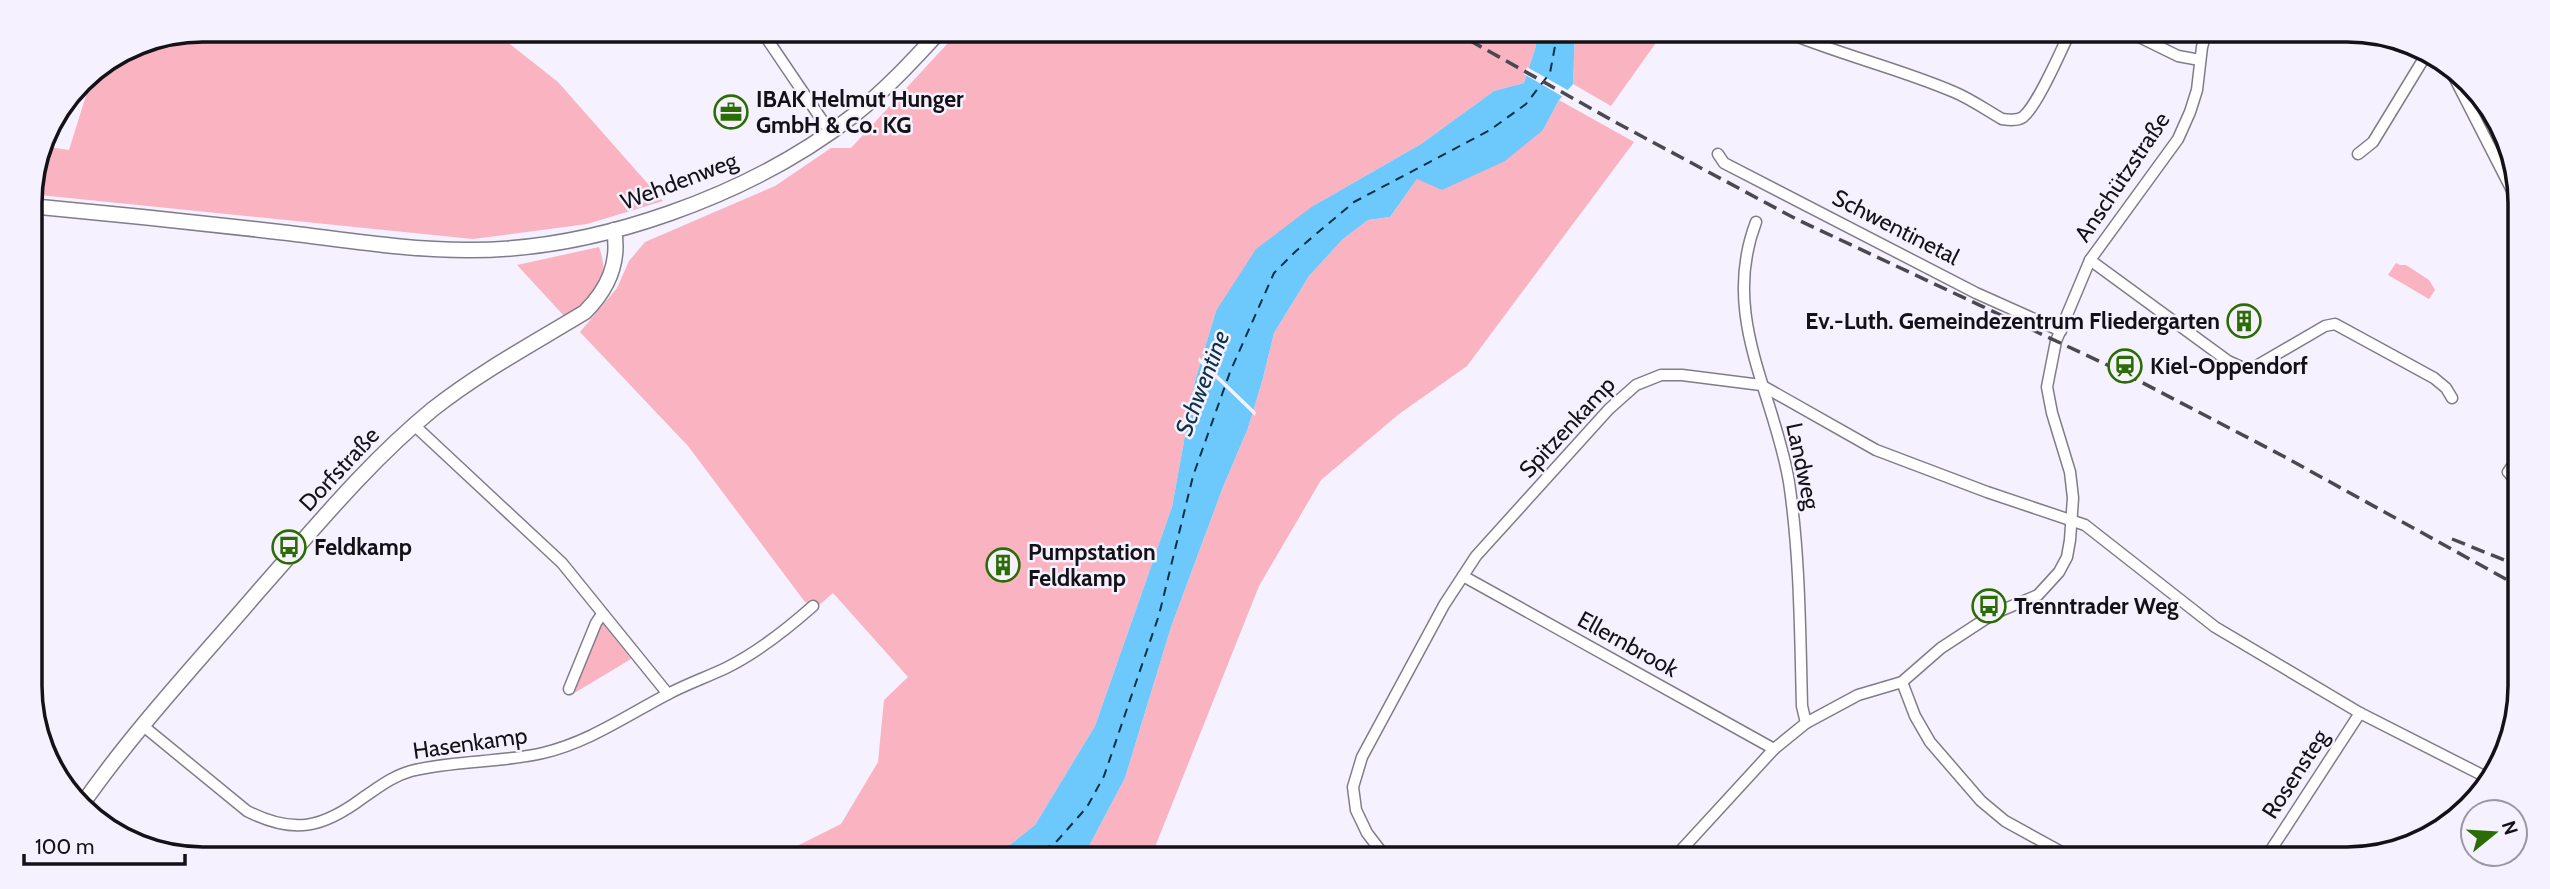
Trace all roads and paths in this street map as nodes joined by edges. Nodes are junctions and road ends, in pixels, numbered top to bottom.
1 (769, 42) edge
2 (929, 42) edge
3 (1812, 42) edge
4 (2065, 42) edge
5 (2149, 42) edge
6 (2204, 42) edge
7 (2200, 60) junction
8 (2422, 61) edge
9 (2460, 88) edge
10 (830, 132) junction
11 (1718, 154) dead end
12 (2358, 154) dead end
13 (2507, 180) edge
14 (42, 207) edge
15 (1756, 222) dead end
16 (614, 230) junction
17 (2089, 263) junction
18 (2061, 331) junction
19 (1761, 385) junction
20 (2452, 398) dead end
21 (414, 425) junction
22 (2073, 520) junction
23 (1463, 576) junction
24 (813, 606) dead end
25 (602, 614) junction
26 (1902, 682) junction
27 (569, 689) dead end
28 (668, 694) junction
29 (2360, 713) junction
30 (1806, 723) junction
31 (142, 725) junction
32 (1773, 749) junction
33 (2481, 775) edge
34 (87, 798) edge
35 (1378, 847) edge
36 (1684, 847) edge
37 (2052, 847) edge
38 (2273, 847) edge

1 - 10 street
2 - 10 main road, Wehdenweg
3 - 4 street
5 - 7 street
6 - 7 street, Anschützstraße
7 - 17 street, Anschützstraße
8 - 12 street
9 - 13 street
10 - 16 main road, Wehdenweg
11 - 18 street, Schwentinetal
14 - 16 main road, Wehdenweg
15 - 19 street, Landweg
16 - 21 main road, Dorfstraße
17 - 18 street, Anschützstraße
17 - 20 street
18 - 22 street, Anschützstraße
19 - 22 street, Spitzenkamp
19 - 23 street, Spitzenkamp
19 - 30 street, Landweg
21 - 25 street
21 - 31 main road, Dorfstraße
22 - 26 street, Anschützstraße
22 - 29 street
23 - 32 street, Ellernbrook
23 - 35 street, Spitzenkamp
24 - 28 street, Hasenkamp
25 - 27 street
25 - 28 street
26 - 30 street
26 - 37 street
28 - 31 street, Hasenkamp
29 - 33 street
29 - 38 street, Rosensteg
30 - 32 street
31 - 34 main road, Dorfstraße
32 - 36 street

